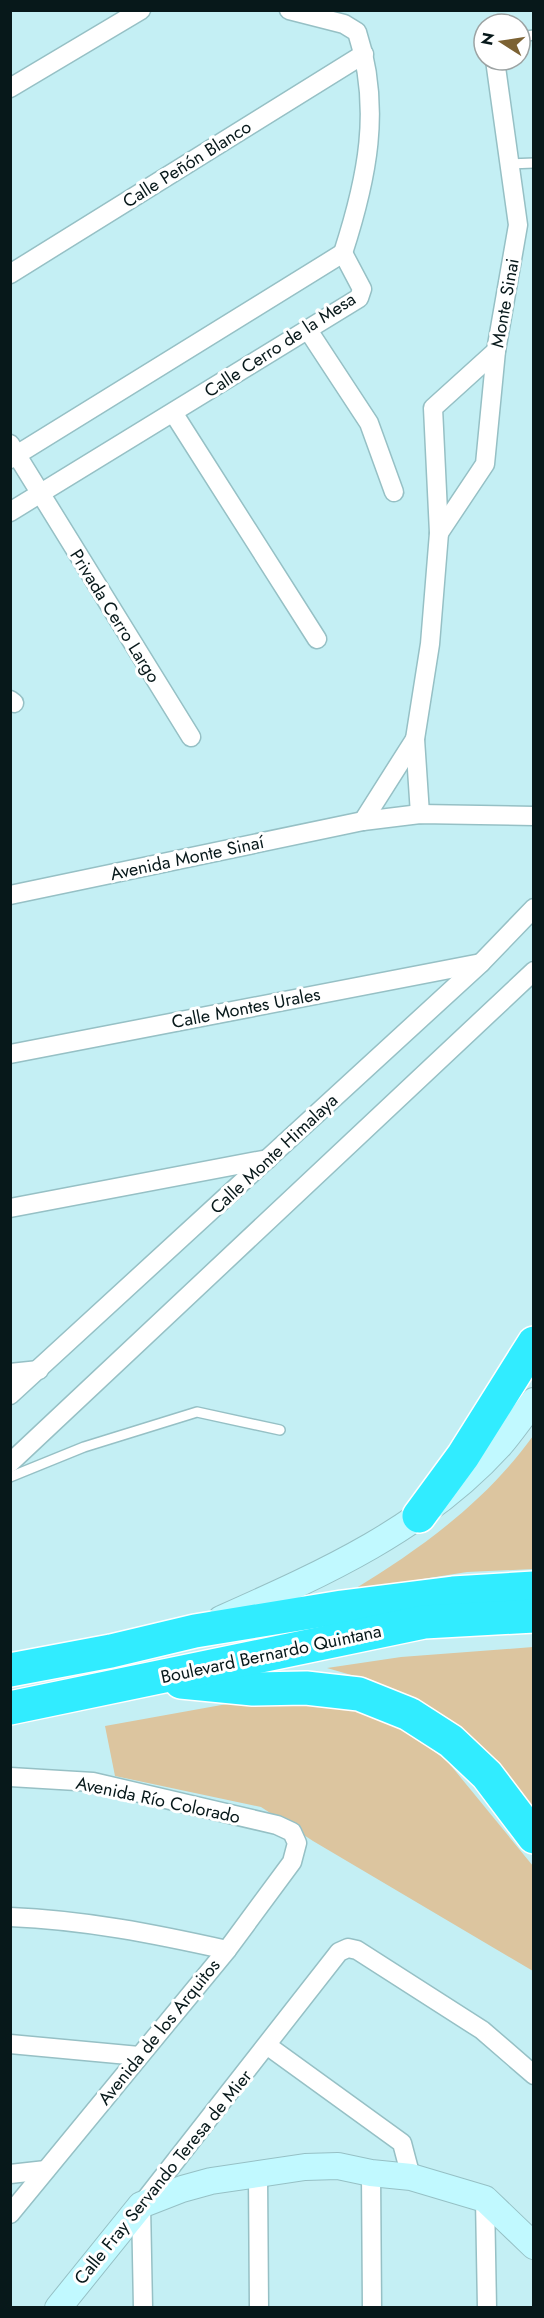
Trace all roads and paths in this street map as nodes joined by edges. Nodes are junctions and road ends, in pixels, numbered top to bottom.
1 (141, 10) edge
2 (289, 10) edge
3 (364, 54) junction
4 (497, 72) edge
5 (10, 88) edge
6 (534, 163) edge
7 (509, 164) junction
8 (343, 253) junction
9 (10, 274) edge
10 (308, 330) junction
11 (496, 351) junction
12 (174, 414) junction
13 (13, 453) edge
14 (394, 492) dead end
15 (40, 494) junction
16 (10, 512) edge
17 (440, 533) junction
18 (317, 639) dead end
19 (191, 737) dead end
20 (414, 739) junction
21 (420, 814) junction
22 (534, 816) edge
23 (363, 821) junction
24 (10, 895) edge
25 (534, 908) edge
26 (481, 963) junction
27 (534, 971) edge
28 (10, 1054) edge
29 (269, 1158) junction
30 (10, 1208) edge
31 (534, 1343) edge
32 (39, 1370) junction
33 (10, 1373) edge
34 (10, 1395) edge
35 (534, 1401) edge
36 (280, 1430) dead end
37 (10, 1463) edge
38 (10, 1477) edge
39 (419, 1516) junction
40 (534, 1588) edge
41 (534, 1616) edge
42 (195, 1631) junction
43 (12, 1669) edge
44 (149, 1680) junction
45 (13, 1708) edge
46 (10, 1777) edge
47 (534, 1837) edge
48 (297, 1843) joint
49 (10, 1917) edge
50 (227, 1950) junction
51 (10, 2044) edge
52 (268, 2046) junction
53 (139, 2056) junction
54 (534, 2075) edge
55 (46, 2170) junction
56 (371, 2173) junction
57 (10, 2174) edge
58 (258, 2176) junction
59 (411, 2177) junction
60 (485, 2199) junction
61 (141, 2205) junction
62 (10, 2214) edge
63 (534, 2246) edge
64 (58, 2307) edge
65 (143, 2307) edge
66 (260, 2307) edge
67 (372, 2307) edge
68 (487, 2307) edge

1 - 5 street
2 - 3 street
3 - 8 street
3 - 9 street, Calle Peñón Blanco
4 - 7 street, Monte Sinai
6 - 7 lane
7 - 11 street, Monte Sinai
8 - 10 street, Calle Cerro de la Mesa
8 - 13 street
10 - 12 street, Calle Cerro de la Mesa
10 - 14 street
11 - 17 street, Monte Sinai
11 - 17 street, Monte Sinai
12 - 15 street, Calle Cerro de la Mesa
12 - 18 street
13 - 15 street, Privada Cerro Largo
15 - 16 street, Calle Cerro de la Mesa
15 - 19 street, Privada Cerro Largo
17 - 20 street, Monte Sinai
20 - 21 street, Monte Sinai
20 - 23 street, Monte Sinai
21 - 22 street
21 - 23 street
23 - 24 street, Avenida Monte Sinaí
25 - 26 street, Calle Monte Himalaya
26 - 28 street, Calle Montes Urales
26 - 29 street, Calle Monte Himalaya
27 - 37 street
29 - 30 street
29 - 32 street, Calle Monte Himalaya
31 - 39 highway
32 - 33 street
32 - 34 street, Calle Monte Himalaya
35 - 39 street
36 - 38 lane
39 - 42 street
40 - 42 highway, Boulevard Bernardo Quintana
41 - 44 highway, Boulevard Bernardo Quintana
42 - 43 highway, Boulevard Bernardo Quintana
44 - 45 highway, Boulevard Bernardo Quintana
44 - 47 highway
46 - 48 street, Avenida Río Colorado
48 - 50 street, Avenida de los Arquitos
49 - 50 street
50 - 53 street, Avenida de los Arquitos
51 - 53 street
52 - 54 street, Calle Fray Servando Teresa de Mier
52 - 59 street
52 - 61 street, Calle Fray Servando Teresa de Mier
53 - 55 street, Avenida de los Arquitos
55 - 57 street
55 - 62 street, Avenida de los Arquitos
56 - 58 street
56 - 59 street
56 - 67 street
58 - 61 street
58 - 66 street
59 - 60 street
60 - 63 street
60 - 68 street
61 - 64 street, Calle Fray Servando Teresa de Mier
61 - 65 street

